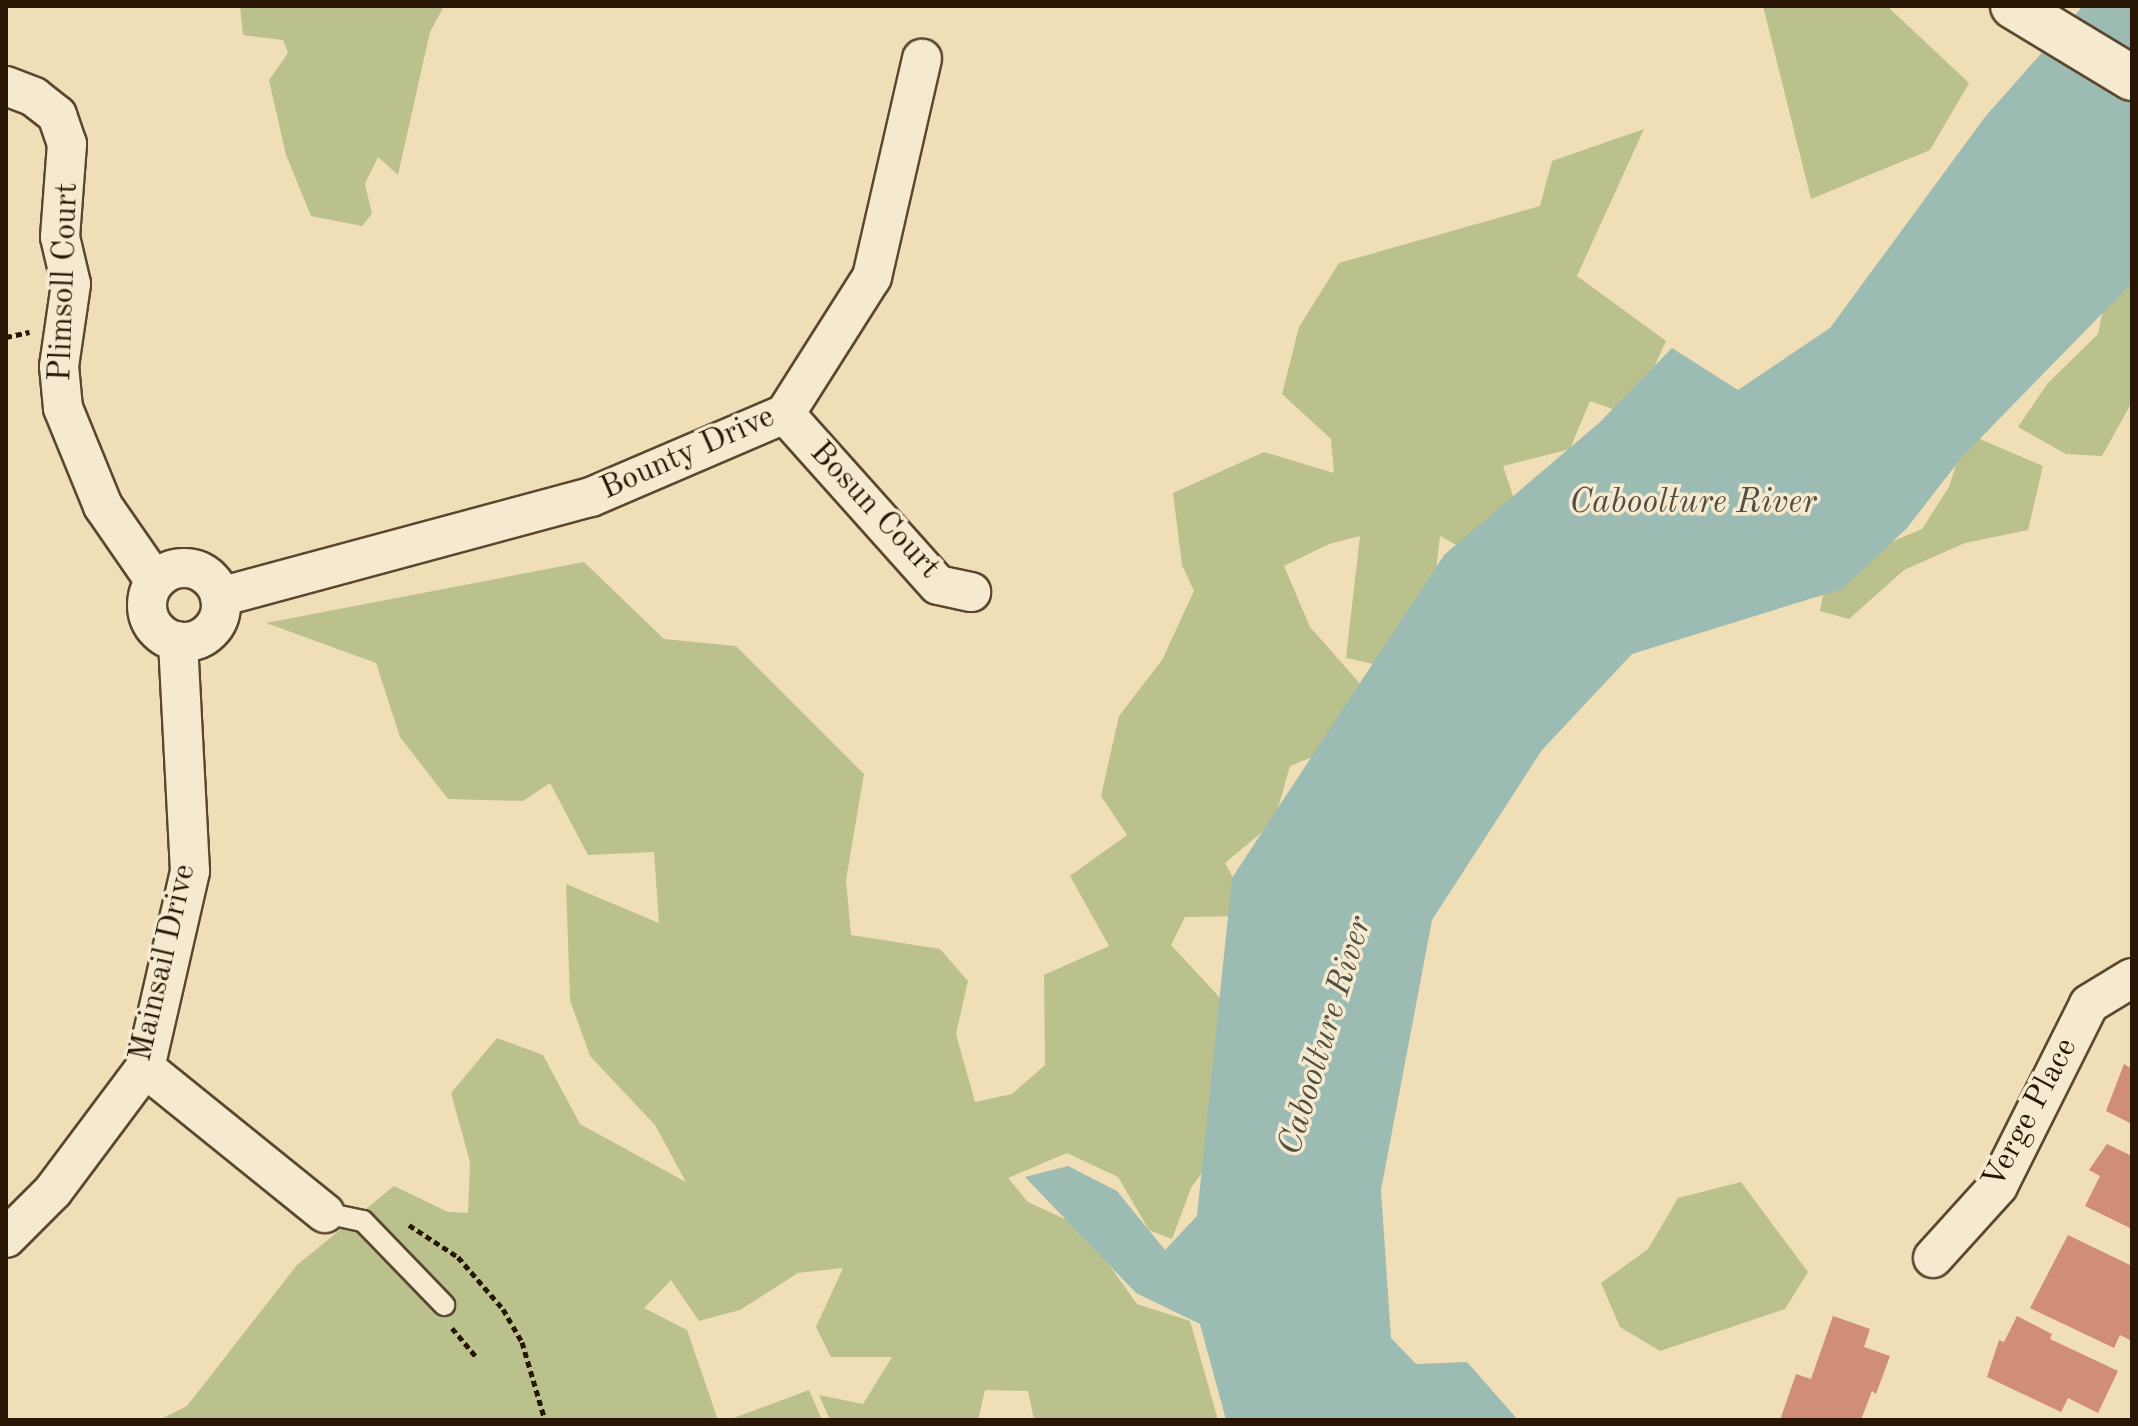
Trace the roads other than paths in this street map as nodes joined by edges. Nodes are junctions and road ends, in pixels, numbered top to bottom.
1 (2013, 6) edge
2 (922, 59) dead end
3 (2132, 78) edge
4 (6, 86) edge
5 (785, 414) junction
6 (155, 581) junction
7 (971, 592) dead end
8 (220, 597) junction
9 (178, 641) junction
10 (2132, 978) edge
11 (145, 1068) junction
12 (325, 1213) joint
13 (6, 1238) edge
14 (1933, 1258) dead end
15 (444, 1305) dead end

1 - 3 main road
2 - 5 street, Bounty Drive
4 - 6 street, Plimsoll Court
5 - 7 street, Bosun Court
5 - 8 street, Bounty Drive
6 - 8 street
6 - 9 street
8 - 9 street
9 - 11 street, Mainsail Drive
10 - 14 street, Verge Place
11 - 12 street
11 - 13 street, Mainsail Drive
12 - 15 lane

